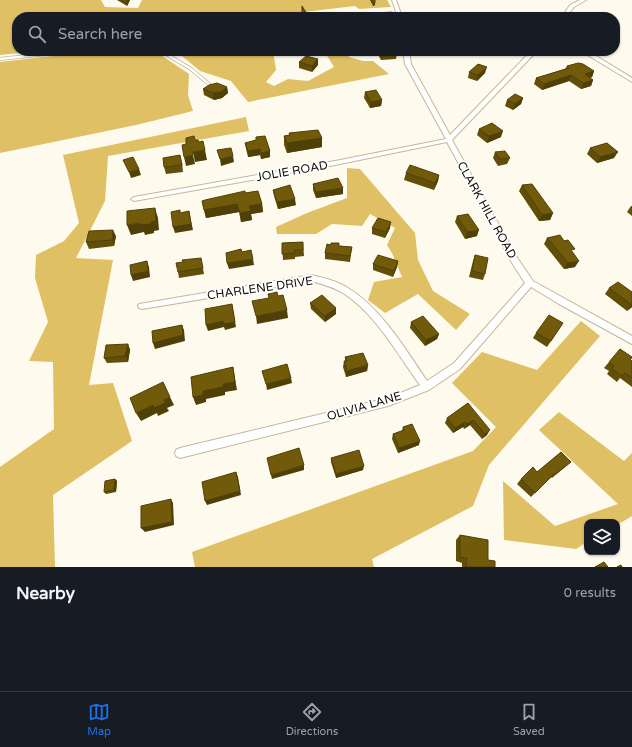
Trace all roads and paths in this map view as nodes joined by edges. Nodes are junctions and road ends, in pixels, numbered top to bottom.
1 (394, 0) edge
2 (584, 0) edge
3 (398, 12) edge
4 (568, 12) edge
5 (27, 56) edge
6 (169, 56) edge
7 (407, 56) edge
8 (529, 56) edge
9 (592, 56) edge
10 (0, 59) edge
11 (632, 80) edge
12 (210, 85) edge
13 (449, 140) junction
14 (134, 199) dead end
15 (530, 282) junction
16 (142, 306) dead end
17 (632, 340) edge
18 (426, 387) junction
19 (180, 453) dead end

1 - 3 street
2 - 4 street
5 - 10 lane
6 - 12 lane
7 - 13 street, CLARK HILL ROAD
8 - 13 street
9 - 11 street
13 - 14 street, JOLIE ROAD
13 - 15 street, CLARK HILL ROAD
15 - 17 street, CLARK HILL ROAD
15 - 18 street, OLIVIA LANE
16 - 18 street, CHARLENE DRIVE
18 - 19 street, OLIVIA LANE

